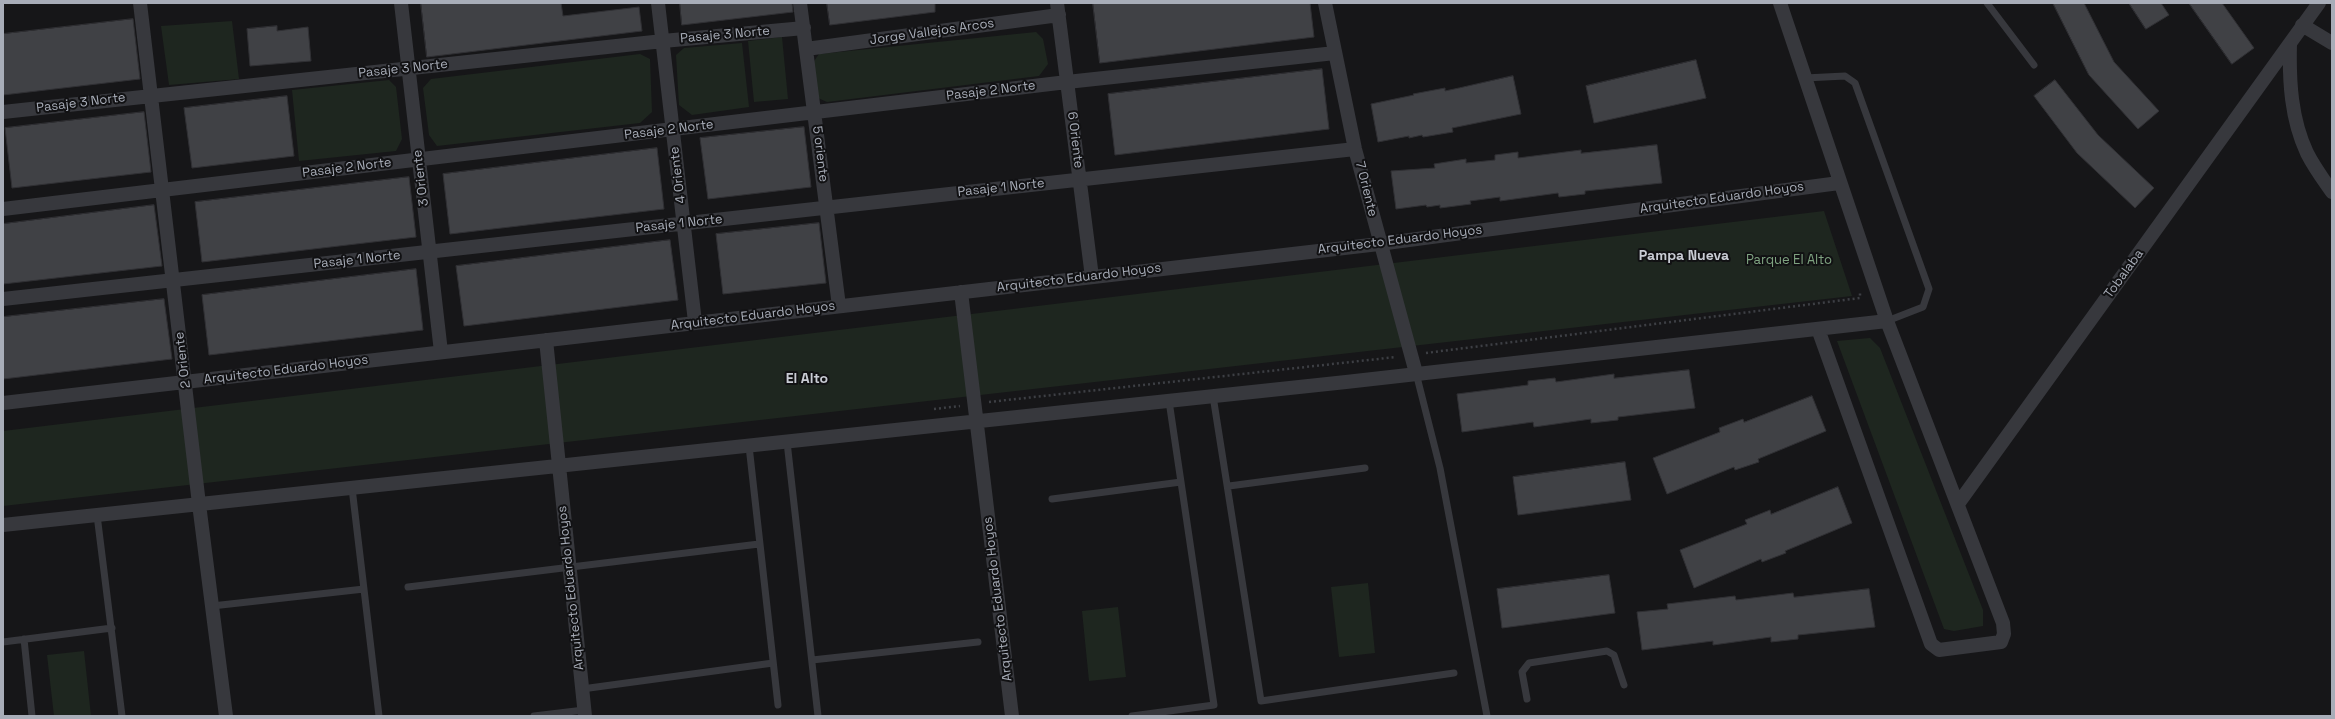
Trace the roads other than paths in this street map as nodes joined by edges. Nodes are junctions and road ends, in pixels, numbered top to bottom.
1 (140, 3) edge
2 (401, 3) edge
3 (658, 3) edge
4 (800, 3) edge
5 (1325, 3) edge
6 (1780, 3) edge
7 (1987, 3) edge
8 (2319, 3) edge
9 (1058, 9) edge
10 (2302, 25) junction
11 (804, 28) junction
12 (662, 40) junction
13 (2332, 43) edge
14 (2290, 44) junction
15 (806, 49) junction
16 (1335, 53) junction
17 (2034, 65) dead end
18 (409, 68) junction
19 (1805, 78) junction
20 (1067, 82) junction
21 (151, 95) junction
22 (3, 112) edge
23 (814, 113) junction
24 (673, 130) junction
25 (1355, 149) junction
26 (419, 160) junction
27 (1080, 180) junction
28 (1839, 183) junction
29 (162, 190) junction
30 (2331, 190) edge
31 (826, 208) junction
32 (3, 209) edge
33 (684, 223) junction
34 (1379, 244) junction
35 (430, 252) junction
36 (1092, 277) junction
37 (173, 280) junction
38 (961, 292) junction
39 (3, 299) edge
40 (839, 306) junction
41 (1887, 321) junction
42 (695, 322) junction
43 (1818, 329) junction
44 (546, 340) junction
45 (441, 352) junction
46 (1416, 373) junction
47 (186, 382) junction
48 (1213, 396) junction
49 (1169, 401) junction
50 (3, 403) edge
51 (976, 421) junction
52 (787, 442) junction
53 (749, 446) junction
54 (558, 466) junction
55 (1365, 468) dead end
56 (1181, 482) junction
57 (1229, 486) junction
58 (352, 488) junction
59 (1052, 499) dead end
60 (199, 504) junction
61 (1958, 504) junction
62 (97, 515) junction
63 (3, 525) edge
64 (759, 544) junction
65 (569, 567) junction
66 (408, 587) dead end
67 (364, 589) junction
68 (212, 606) junction
69 (112, 628) junction
70 (24, 639) junction
71 (3, 642) edge
72 (978, 642) dead end
73 (812, 660) junction
74 (773, 663) junction
75 (1454, 673) dead end
76 (1624, 685) dead end
77 (582, 688) junction
78 (1527, 699) dead end
79 (778, 705) dead end
80 (585, 713) edge
81 (32, 716) edge
82 (122, 716) edge
83 (226, 716) edge
84 (379, 716) edge
85 (534, 716) edge
86 (818, 716) edge
87 (1012, 716) edge
88 (1132, 716) edge
89 (1487, 716) edge

1 - 21 street, 2 Oriente
2 - 18 street, 3 Oriente
3 - 12 street, 4 Oriente
4 - 11 street, 5 oriente
5 - 16 street, 7 Oriente
6 - 19 street
7 - 17 lane
8 - 10 street, Tobalaba
9 - 15 street, Jorge Vallejos Arcos
9 - 20 street, 6 Oriente
10 - 13 street
10 - 14 street, Tobalaba
11 - 12 street, Pasaje 3 Norte
11 - 15 street, 5 oriente
12 - 18 street, Pasaje 3 Norte
12 - 24 street, 4 Oriente
14 - 30 street
14 - 61 street, Tobalaba
15 - 23 street, 5 oriente
16 - 20 street, Pasaje 2 Norte
16 - 25 street, 7 Oriente
18 - 21 street, Pasaje 3 Norte
18 - 26 street, 3 Oriente
19 - 28 street
19 - 41 lane
20 - 23 street, Pasaje 2 Norte
20 - 27 street, 6 Oriente
21 - 22 street, Pasaje 3 Norte
21 - 29 street, 2 Oriente
23 - 24 street, Pasaje 2 Norte
23 - 31 street, 5 oriente
24 - 26 street, Pasaje 2 Norte
24 - 33 street, 4 Oriente
25 - 27 street, Pasaje 1 Norte
25 - 34 street, 7 Oriente
26 - 29 street, Pasaje 2 Norte
26 - 35 street, 3 Oriente
27 - 31 street, Pasaje 1 Norte
27 - 36 street, 6 Oriente
28 - 34 street, Arquitecto Eduardo Hoyos
28 - 41 street
29 - 32 street, Pasaje 2 Norte
29 - 37 street, 2 Oriente
31 - 33 street, Pasaje 1 Norte
31 - 40 street, 5 oriente
33 - 35 street, Pasaje 1 Norte
33 - 42 street, 4 Oriente
34 - 36 street, Arquitecto Eduardo Hoyos
34 - 46 street, 7 Oriente
35 - 37 street, Pasaje 1 Norte
35 - 45 street, 3 Oriente
36 - 38 street, Arquitecto Eduardo Hoyos
37 - 39 street, Pasaje 1 Norte
37 - 47 street, 2 Oriente
38 - 40 street, Arquitecto Eduardo Hoyos
38 - 51 street, Arquitecto Eduardo Hoyos
40 - 42 street, Arquitecto Eduardo Hoyos
41 - 43 street
41 - 61 street
42 - 44 street, Arquitecto Eduardo Hoyos
43 - 46 street
43 - 61 street
44 - 45 street, Arquitecto Eduardo Hoyos
44 - 54 street, Arquitecto Eduardo Hoyos
45 - 47 street, Arquitecto Eduardo Hoyos
46 - 48 street
46 - 89 lane
47 - 50 street, Arquitecto Eduardo Hoyos
47 - 60 street, 2 Oriente
48 - 49 street
48 - 57 lane
49 - 51 street
49 - 56 lane
51 - 52 street
51 - 87 street, Arquitecto Eduardo Hoyos
52 - 53 street
52 - 73 lane
53 - 54 street
53 - 64 lane
54 - 58 street
54 - 65 street, Arquitecto Eduardo Hoyos
55 - 57 lane
56 - 59 lane
56 - 88 lane
57 - 75 lane
58 - 60 street
58 - 67 lane
60 - 62 street
60 - 68 street, 2 Oriente
62 - 63 street
62 - 69 lane
64 - 65 lane
64 - 74 lane
65 - 66 lane
65 - 77 street, Arquitecto Eduardo Hoyos
67 - 68 lane
67 - 84 lane
68 - 83 street, 2 Oriente
69 - 70 lane
69 - 82 lane
70 - 71 lane
70 - 81 lane
72 - 73 lane
73 - 86 lane
74 - 77 lane
74 - 79 lane
76 - 78 lane
77 - 80 street, Arquitecto Eduardo Hoyos
80 - 85 lane

